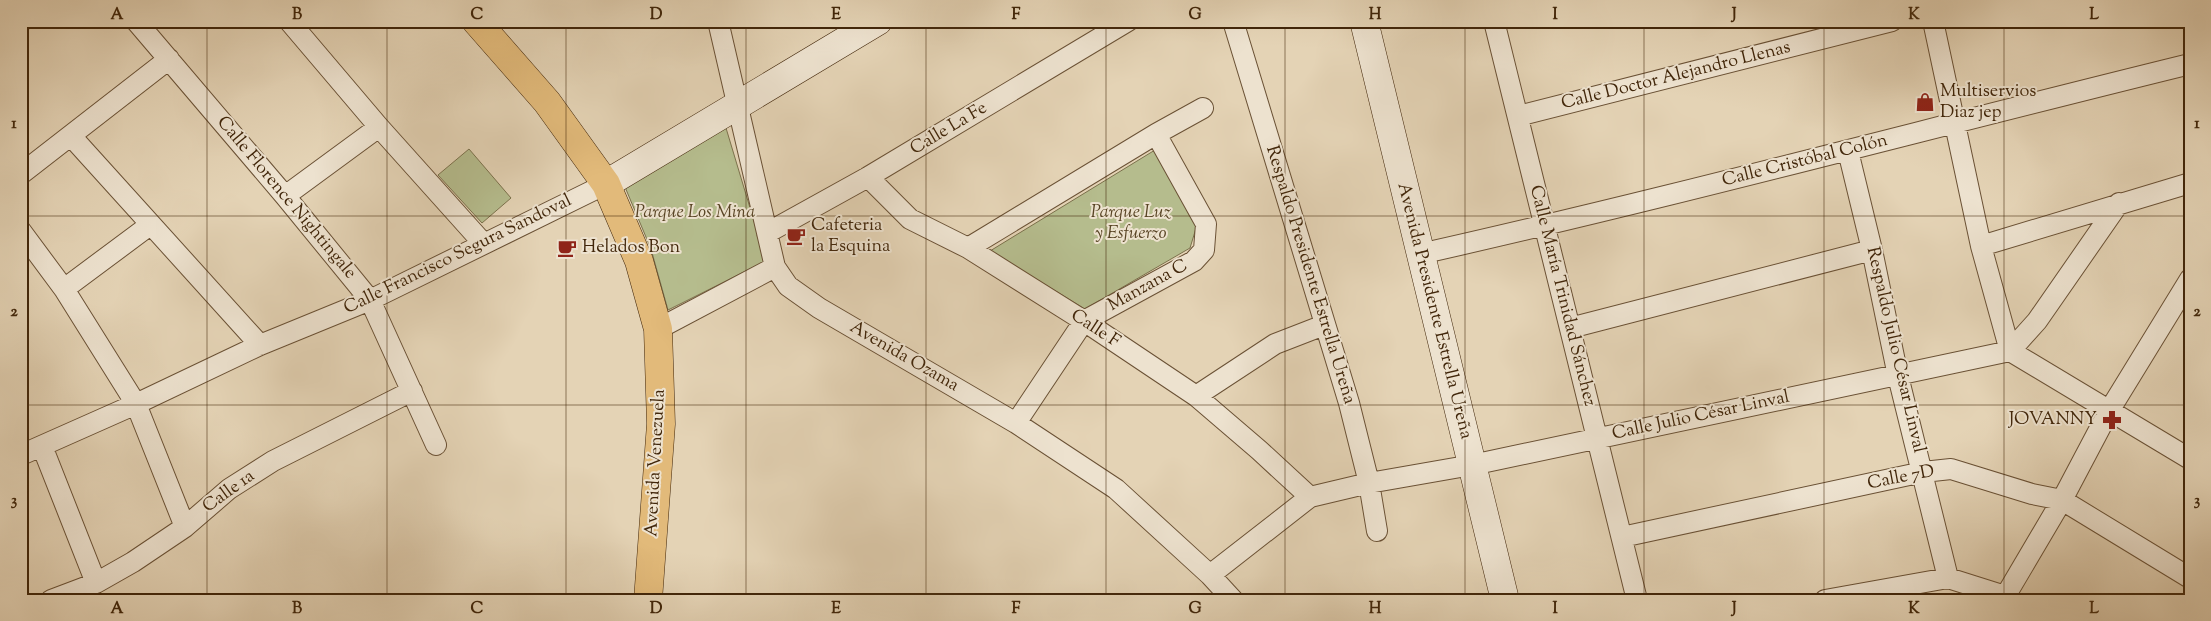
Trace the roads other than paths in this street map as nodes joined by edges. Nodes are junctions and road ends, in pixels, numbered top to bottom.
1 (136, 21) edge
2 (289, 21) edge
3 (476, 21) edge
4 (718, 21) edge
5 (878, 21) edge
6 (1128, 21) edge
7 (1232, 21) edge
8 (1364, 21) edge
9 (1494, 21) edge
10 (1892, 21) edge
11 (1933, 21) edge
12 (169, 59) junction
13 (2190, 64) edge
14 (737, 106) junction
15 (1203, 108) dead end
16 (1518, 116) junction
17 (1954, 122) junction
18 (379, 127) junction
19 (1156, 134) junction
20 (72, 136) junction
21 (1848, 151) junction
22 (21, 174) edge
23 (868, 177) junction
24 (2190, 183) edge
25 (606, 184) junction
26 (285, 196) junction
27 (2119, 203) junction
28 (150, 225) junction
29 (1545, 226) junction
30 (21, 230) edge
31 (767, 233) junction
32 (483, 243) junction
33 (1981, 246) junction
34 (968, 248) junction
35 (1872, 250) junction
36 (1420, 254) junction
37 (775, 267) junction
38 (2190, 279) edge
39 (64, 289) junction
40 (370, 300) junction
41 (1084, 321) junction
42 (1324, 324) junction
43 (1570, 328) junction
44 (658, 329) junction
45 (260, 345) junction
46 (2010, 351) junction
47 (1898, 376) junction
48 (412, 391) junction
49 (1196, 396) junction
50 (136, 404) junction
51 (2109, 411) junction
52 (1016, 423) junction
53 (1597, 437) junction
54 (436, 445) dead end
55 (42, 446) junction
56 (21, 455) edge
57 (2190, 459) edge
58 (1472, 465) junction
59 (1923, 472) junction
60 (1369, 483) junction
61 (1310, 497) junction
62 (2062, 500) junction
63 (185, 527) junction
64 (1377, 530) dead end
65 (1622, 537) junction
66 (1210, 576) junction
67 (1948, 578) junction
68 (2190, 578) edge
69 (96, 582) junction
70 (2007, 598) edge
71 (51, 600) edge
72 (648, 600) edge
73 (1234, 600) edge
74 (1505, 600) edge
75 (1637, 600) edge
76 (1825, 600) edge

1 - 12 street, Calle Florence Nightingale
2 - 18 street
3 - 25 main road, Avenida Venezuela
4 - 14 street, Avenida Ozama
5 - 14 main road, Calle Francisco Segura Sandoval
6 - 23 street, Calle La Fe
7 - 42 street, Respaldo Presidente Estrella Ureña
8 - 36 main road, Avenida Presidente Estrella Ureña
9 - 16 street, Calle María Trinidad Sánchez
10 - 16 street, Calle Doctor Alejandro Llenas
11 - 17 street
12 - 20 street
12 - 26 street, Calle Florence Nightingale
13 - 17 street, Calle Cristóbal Colón
14 - 25 main road, Calle Francisco Segura Sandoval
14 - 31 street, Avenida Ozama
15 - 19 street
16 - 29 street, Calle María Trinidad Sánchez
17 - 21 street, Calle Cristóbal Colón
17 - 33 street
18 - 26 street
18 - 32 street
19 - 34 street
19 - 41 street, Manzana C
20 - 22 street
20 - 28 street
21 - 29 street, Calle Cristóbal Colón
21 - 35 street, Respaldo Julio César Linval
23 - 31 street, Calle La Fe
23 - 34 street, Calle F
24 - 27 street
25 - 32 street, Calle Francisco Segura Sandoval
25 - 44 main road, Avenida Venezuela
26 - 40 street, Calle Florence Nightingale
27 - 33 street
27 - 46 street
28 - 39 street
28 - 45 street
29 - 36 street, Calle Cristóbal Colón
29 - 43 street, Calle María Trinidad Sánchez
30 - 39 street
31 - 37 street, Avenida Ozama
32 - 40 street, Calle Francisco Segura Sandoval
33 - 46 street
34 - 41 street, Calle F
35 - 43 street
35 - 47 street, Respaldo Julio César Linval
36 - 58 main road, Avenida Presidente Estrella Ureña
37 - 44 street
37 - 52 street, Avenida Ozama
38 - 51 street
39 - 50 street
40 - 45 street, Calle Francisco Segura Sandoval
40 - 48 street, Calle Florence Nightingale
41 - 49 street, Calle F
41 - 52 street, Manzana C
42 - 49 street
42 - 60 street, Respaldo Presidente Estrella Ureña
43 - 53 street, Calle María Trinidad Sánchez
44 - 72 main road, Avenida Venezuela
45 - 50 street, Calle Francisco Segura Sandoval
46 - 47 street, Calle Julio César Linval
46 - 51 street
47 - 53 street, Calle Julio César Linval
47 - 59 street, Respaldo Julio César Linval
48 - 54 street, Calle Florence Nightingale
48 - 63 street, Calle 1a
49 - 61 street, Calle F
50 - 55 street, Calle Francisco Segura Sandoval
50 - 63 street
51 - 57 street
51 - 62 street
52 - 66 street, Avenida Ozama
53 - 58 street, Calle Julio César Linval
53 - 65 street, Calle María Trinidad Sánchez
55 - 56 street, Calle Francisco Segura Sandoval
55 - 69 street
58 - 60 street, Calle Julio César Linval
58 - 74 main road, Avenida Presidente Estrella Ureña
59 - 62 street, Calle 7D
59 - 65 street, Calle 7D
59 - 67 street, Respaldo Julio César Linval
60 - 61 street, Calle Julio César Linval
60 - 64 street, Respaldo Presidente Estrella Ureña
61 - 66 street, Calle Julio César Linval
62 - 68 street, Calle 7D
62 - 70 street
63 - 69 street, Calle 1a
65 - 75 street, Calle María Trinidad Sánchez
66 - 73 street, Avenida Ozama
67 - 70 street
67 - 76 street
69 - 71 street, Calle 1a

